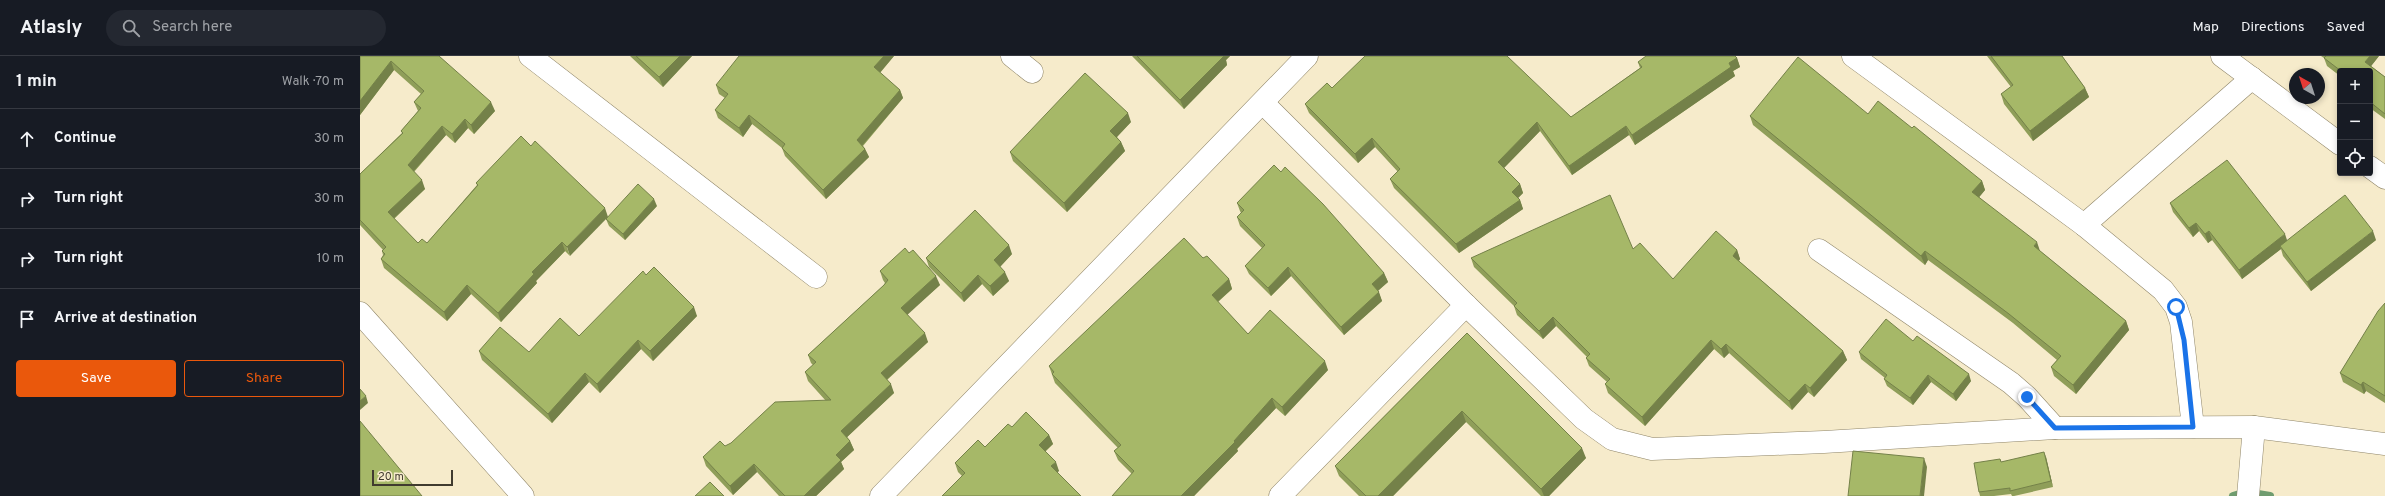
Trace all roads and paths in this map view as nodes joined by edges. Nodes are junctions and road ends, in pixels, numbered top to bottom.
1 (530, 56) edge
2 (1012, 56) edge
3 (1307, 56) edge
4 (1853, 56) edge
5 (2222, 56) edge
6 (1032, 72) dead end
7 (2252, 78) junction
8 (1263, 103) junction
9 (2337, 142) edge
10 (2373, 169) edge
11 (2385, 178) edge
12 (2084, 225) junction
13 (1819, 250) dead end
14 (816, 277) dead end
15 (1466, 305) junction
16 (360, 313) edge
17 (2193, 427) junction
18 (2254, 427) junction
19 (2055, 428) junction
20 (2385, 444) edge
21 (2249, 485) edge
22 (523, 496) edge
23 (881, 496) edge
24 (1280, 496) edge

1 - 14 street
2 - 6 street
3 - 8 street
4 - 12 street
5 - 7 street
7 - 9 street
7 - 12 street
8 - 15 street
8 - 23 street
10 - 11 street
12 - 17 street
13 - 19 street
15 - 19 street
15 - 24 street
16 - 22 street
17 - 18 street
17 - 19 street
18 - 20 street
18 - 21 street

